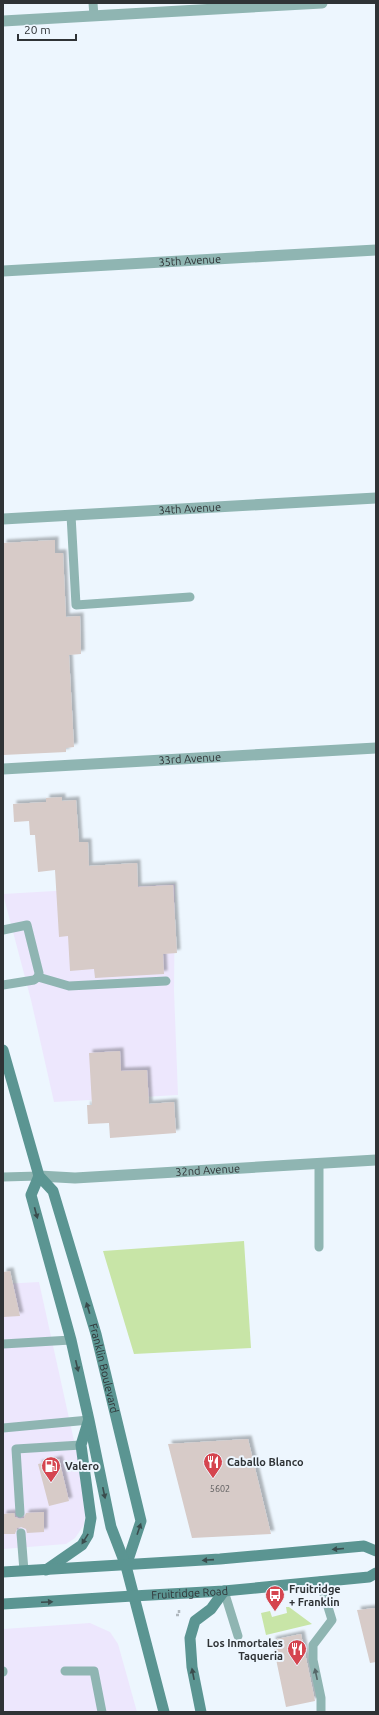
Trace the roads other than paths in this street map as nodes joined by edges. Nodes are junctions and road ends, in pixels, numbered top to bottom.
1 (93, 3) edge
2 (322, 3) edge
3 (94, 16) junction
4 (3, 21) edge
5 (376, 250) edge
6 (3, 272) edge
7 (376, 498) edge
8 (71, 515) junction
9 (3, 519) edge
10 (190, 597) dead end
11 (376, 748) edge
12 (3, 769) edge
13 (3, 930) edge
14 (38, 977) junction
15 (166, 981) dead end
16 (3, 985) edge
17 (3, 1050) edge
18 (376, 1160) edge
19 (319, 1163) junction
20 (39, 1176) junction
21 (3, 1177) edge
22 (319, 1247) dead end
23 (71, 1340) junction
24 (3, 1344) edge
25 (89, 1420) junction
26 (3, 1428) edge
27 (81, 1445) junction
28 (20, 1513) dead end
29 (21, 1533) dead end
30 (376, 1551) edge
31 (126, 1566) junction
32 (45, 1570) junction
33 (24, 1571) junction
34 (3, 1572) edge
35 (376, 1573) edge
36 (320, 1582) junction
37 (224, 1591) junction
38 (133, 1596) junction
39 (3, 1604) edge
40 (238, 1636) dead end
41 (65, 1671) dead end
42 (102, 1712) edge
43 (164, 1712) edge
44 (201, 1712) edge
45 (321, 1712) edge

1 - 3 lane
2 - 3 street
3 - 4 street
5 - 6 street, 35th Avenue
7 - 8 street, 34th Avenue
8 - 9 street, 34th Avenue
8 - 10 lane
11 - 12 street, 33rd Avenue
13 - 14 lane
14 - 15 lane
14 - 16 lane
17 - 20 main road, Franklin Boulevard
18 - 19 street, 32nd Avenue
19 - 20 street, 32nd Avenue
19 - 22 lane
20 - 21 lane
20 -> 23 main road
31 -> 20 main road, Franklin Boulevard
23 - 24 lane
23 -> 25 main road
25 - 26 lane
25 - 27 main road
25 -> 31 main road
27 - 28 lane
27 -> 32 main road
29 - 33 lane
30 -> 31 main road
31 - 32 main road
31 - 38 main road
32 - 33 main road
33 - 34 main road
35 - 36 main road, Fruitridge Road
36 - 37 main road, Fruitridge Road
45 -> 36 lane
37 - 38 main road, Fruitridge Road
37 - 40 lane
44 -> 37 main road
39 -> 38 main road, Fruitridge Road
38 - 43 main road
41 - 42 lane

